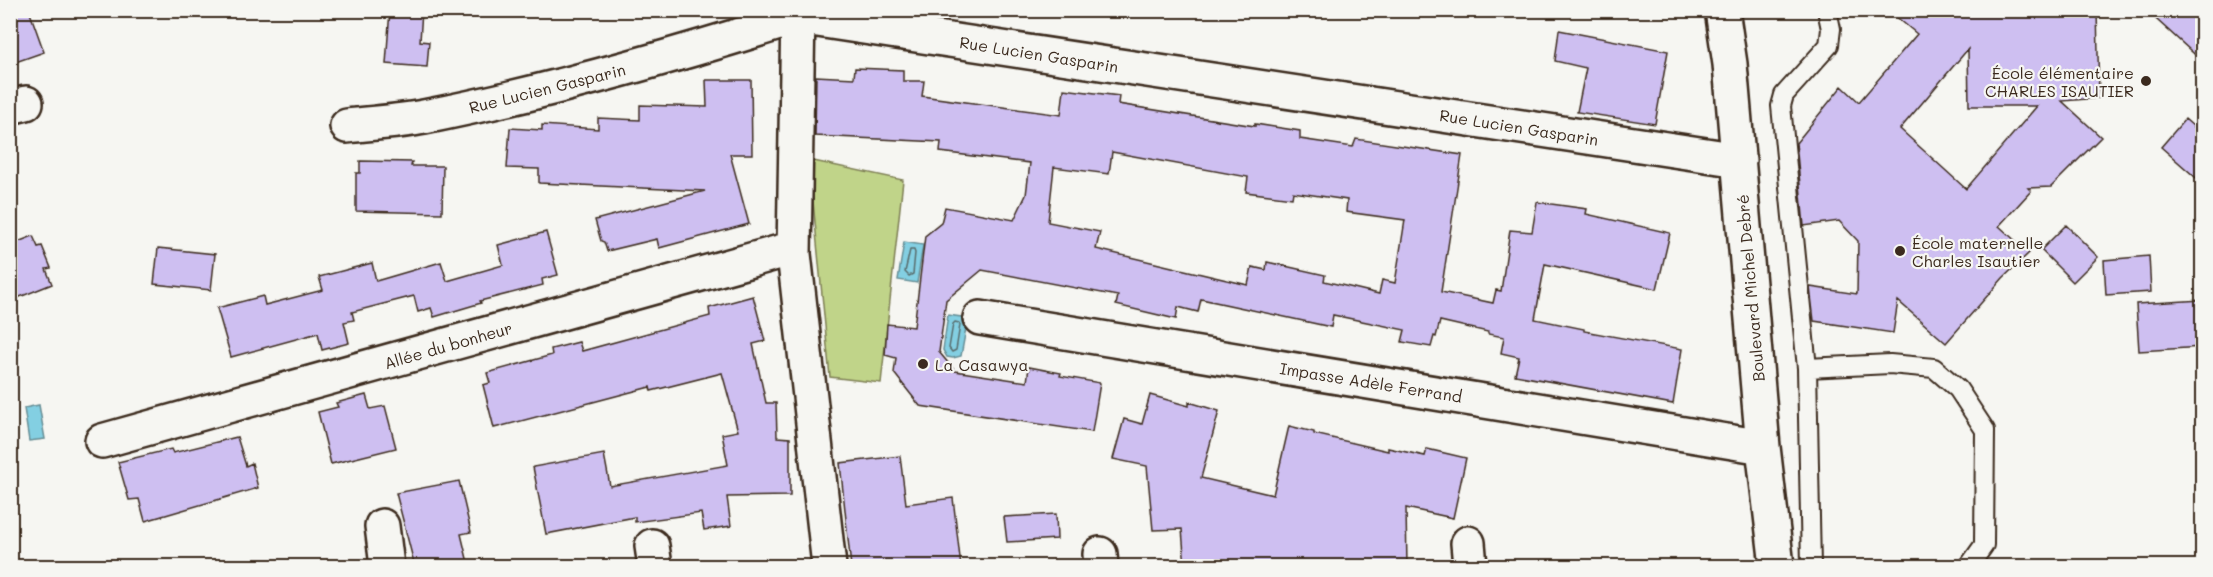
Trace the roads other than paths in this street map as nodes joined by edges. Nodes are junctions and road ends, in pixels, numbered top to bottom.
1 (1722, 10) edge
2 (1827, 10) edge
3 (798, 14) edge
4 (347, 126) dead end
5 (1739, 160) junction
6 (794, 248) junction
7 (980, 318) dead end
8 (1807, 368) junction
9 (102, 441) dead end
10 (1763, 447) junction
11 (382, 526) dead end
12 (1781, 566) edge
13 (387, 567) edge
14 (829, 567) edge
15 (1811, 567) edge
16 (1969, 567) edge

1 - 5 street, Boulevard Michel Debré
2 - 8 lane
3 - 4 street, Rue Lucien Gasparin
3 - 5 street, Rue Lucien Gasparin
3 - 6 street
5 - 10 street, Boulevard Michel Debré
6 - 9 street, Allée du bonheur
6 - 14 street
7 - 10 street, Impasse Adèle Ferrand
8 - 15 lane
8 - 16 lane
10 - 12 street, Boulevard Michel Debré
11 - 13 street

